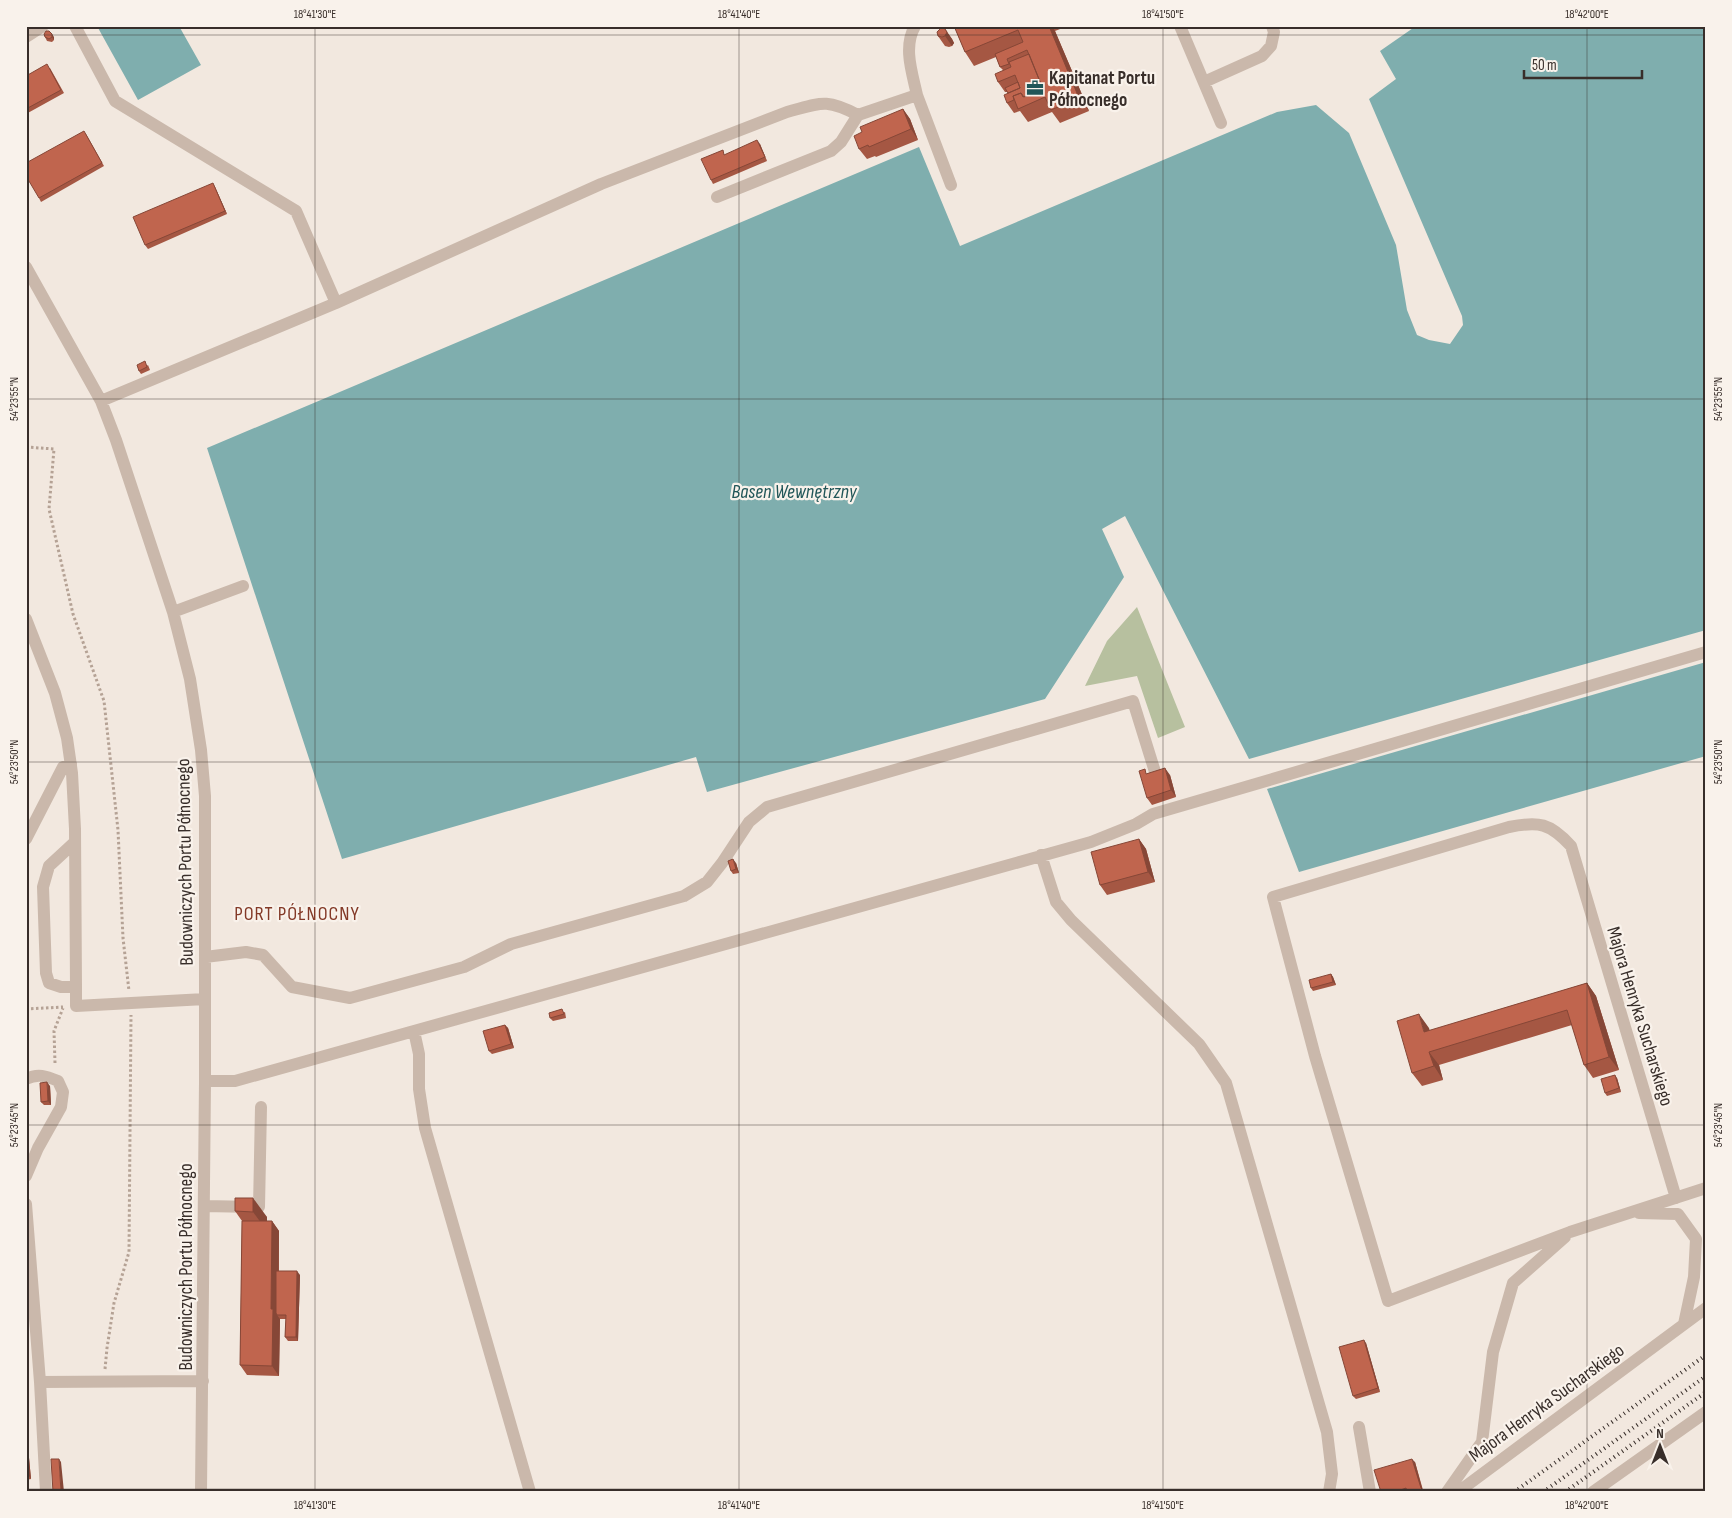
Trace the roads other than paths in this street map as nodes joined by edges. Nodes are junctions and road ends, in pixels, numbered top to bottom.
1 (44, 26) edge
2 (75, 26) edge
3 (915, 26) edge
4 (1180, 26) edge
5 (1272, 26) edge
6 (26, 37) edge
7 (1204, 82) junction
8 (917, 95) junction
9 (858, 115) junction
10 (1221, 123) dead end
11 (951, 185) dead end
12 (717, 197) dead end
13 (26, 267) edge
14 (336, 303) junction
15 (101, 401) junction
16 (244, 586) dead end
17 (173, 612) junction
18 (26, 619) edge
19 (1706, 652) edge
20 (70, 764) junction
21 (1156, 775) edge
22 (26, 839) edge
23 (75, 842) junction
24 (1041, 855) junction
25 (205, 956) junction
26 (76, 987) junction
27 (205, 1000) junction
28 (414, 1031) junction
29 (26, 1079) edge
30 (205, 1081) junction
31 (261, 1108) dead end
32 (26, 1176) edge
33 (1706, 1188) edge
34 (1676, 1198) junction
35 (26, 1204) edge
36 (204, 1206) junction
37 (1630, 1212) junction
38 (1570, 1232) junction
39 (1706, 1308) edge
40 (1684, 1324) junction
41 (203, 1381) junction
42 (40, 1382) junction
43 (1706, 1412) edge
44 (1359, 1427) dead end
45 (46, 1492) edge
46 (201, 1492) edge
47 (530, 1492) edge
48 (1329, 1492) edge
49 (1370, 1492) edge
50 (1447, 1492) edge
51 (1458, 1492) edge
52 (1593, 1492) edge

1 - 6 street
2 - 14 street
3 - 8 street
4 - 7 street
5 - 7 street
7 - 10 street
8 - 9 street
8 - 11 street
9 - 12 street
9 - 14 street
13 - 15 street, Budowniczych Portu Północnego
14 - 15 street
15 - 17 street, Budowniczych Portu Północnego
16 - 17 street
17 - 25 street, Budowniczych Portu Północnego
18 - 20 street
19 - 24 street
20 - 22 street
20 - 23 street
21 - 25 street
23 - 26 street
23 - 26 street
24 - 28 street
24 - 48 street
25 - 27 street, Budowniczych Portu Północnego
26 - 27 street
27 - 30 street, Budowniczych Portu Północnego
28 - 30 street
28 - 47 street
29 - 32 street
30 - 36 street, Budowniczych Portu Północnego
31 - 36 street
33 - 34 street
34 - 37 street
34 - 38 street, Majora Henryka Sucharskiego
35 - 42 street
36 - 41 street, Budowniczych Portu Północnego
37 - 38 street
37 - 40 street
38 - 50 street
39 - 40 street, Majora Henryka Sucharskiego
40 - 51 street, Majora Henryka Sucharskiego
41 - 42 street
41 - 46 street, Budowniczych Portu Północnego
42 - 45 street
43 - 52 street
44 - 49 street

